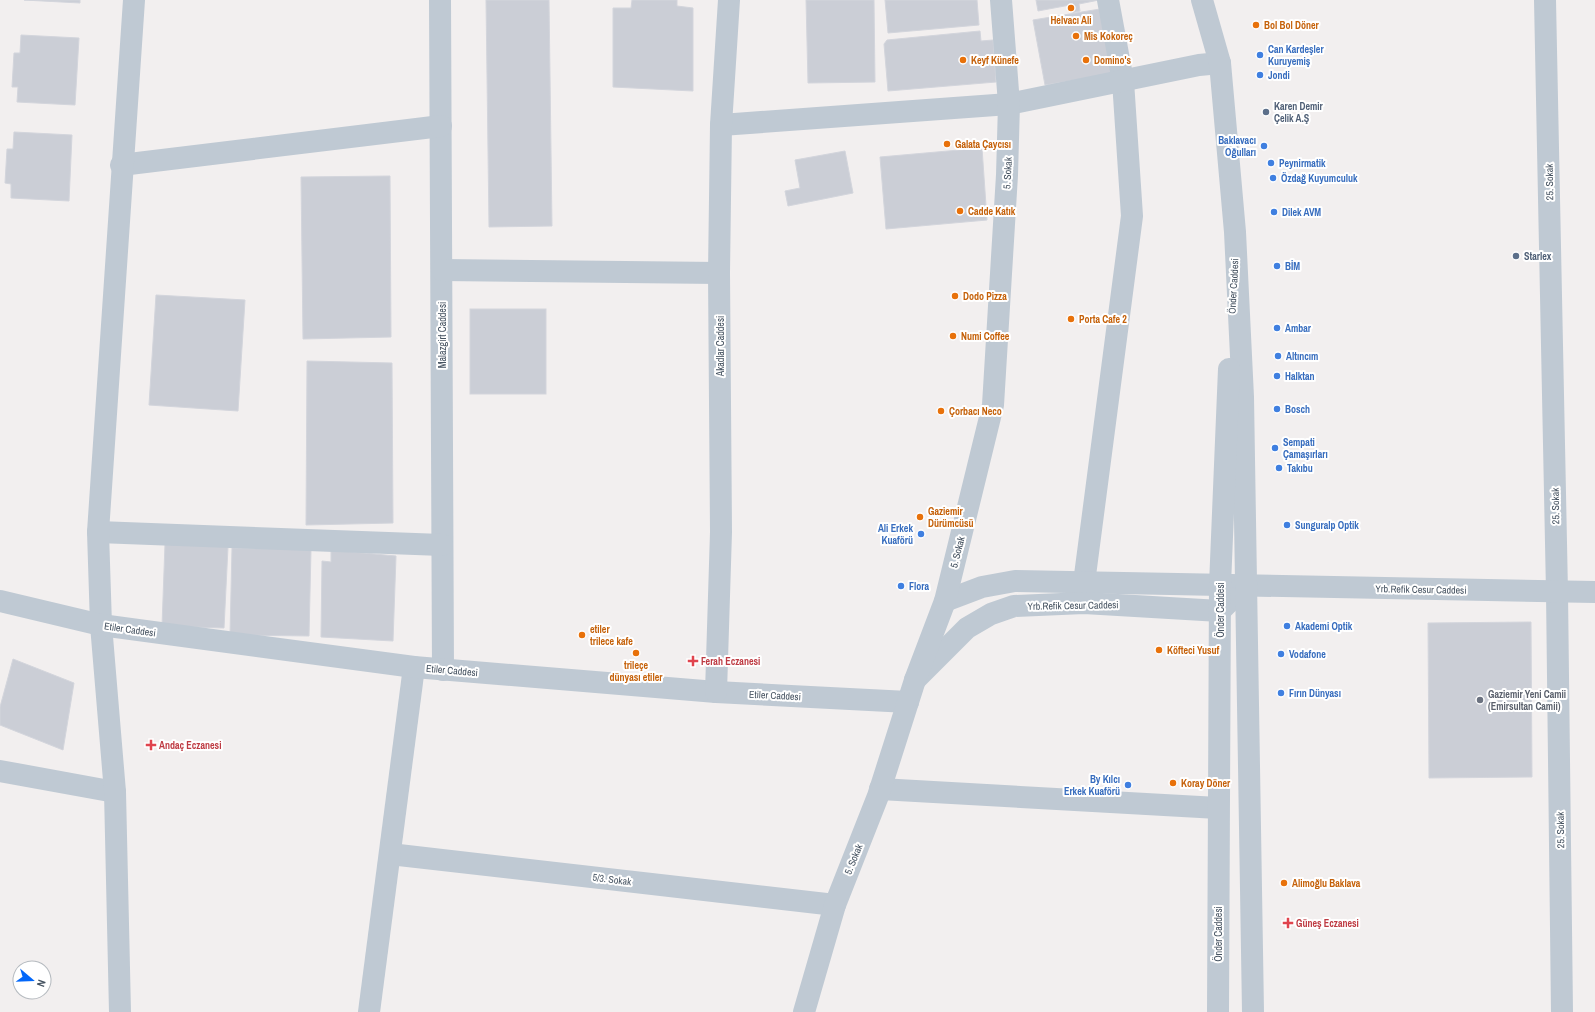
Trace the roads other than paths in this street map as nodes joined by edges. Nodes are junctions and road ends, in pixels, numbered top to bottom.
1 (134, 0) edge
2 (440, 0) edge
3 (729, 0) edge
4 (1001, 0) edge
5 (1108, 0) edge
6 (1202, 0) edge
7 (1545, 0) edge
8 (1220, 63) junction
9 (1123, 81) junction
10 (1009, 104) junction
11 (721, 125) junction
12 (441, 126) junction
13 (121, 165) junction
14 (1235, 232) junction
15 (442, 270) junction
16 (719, 273) junction
17 (98, 532) junction
18 (442, 545) junction
19 (1084, 583) junction
20 (1220, 585) junction
21 (1246, 585) junction
22 (1557, 592) junction
23 (1595, 592) edge
24 (0, 601) edge
25 (945, 601) junction
26 (1220, 611) junction
27 (101, 625) junction
28 (414, 667) junction
29 (443, 670) junction
30 (915, 680) junction
31 (716, 692) junction
32 (908, 702) junction
33 (0, 771) edge
34 (880, 789) junction
35 (115, 792) junction
36 (1218, 808) junction
37 (390, 854) junction
38 (835, 905) junction
39 (120, 1012) edge
40 (369, 1012) edge
41 (804, 1012) edge
42 (1218, 1012) edge
43 (1253, 1012) edge
44 (1562, 1012) edge

1 - 13 street
2 - 12 street, Malazgirt Caddesi
3 - 11 street, Akadlar Caddesi
4 - 10 street, 5. Sokak
5 - 9 street
6 - 8 street, Önder Caddesi
7 - 22 street, 25. Sokak
8 - 9 street
8 - 14 street, Önder Caddesi
9 - 10 street
9 - 19 street
10 - 11 street
10 - 25 street, 5. Sokak
11 - 16 street, Akadlar Caddesi
12 - 13 street
12 - 15 street, Malazgirt Caddesi
13 - 17 street
14 - 20 street, Önder Caddesi
14 - 21 street, Önder Caddesi
15 - 16 street
15 - 18 street, Malazgirt Caddesi
16 - 31 street, Akadlar Caddesi
17 - 18 street
17 - 27 street
18 - 29 street, Malazgirt Caddesi
19 - 20 street, Yrb.Refik Cesur Caddesi
19 - 25 street, Yrb.Refik Cesur Caddesi
20 - 21 street, Yrb.Refik Cesur Caddesi
20 - 26 street, Önder Caddesi
21 - 22 street, Yrb.Refik Cesur Caddesi
21 - 26 street
21 - 43 street, Önder Caddesi
22 - 23 street, Yrb.Refik Cesur Caddesi
22 - 44 street, 25. Sokak
24 - 27 street, Etiler Caddesi
25 - 30 street, 5. Sokak
26 - 30 street, Yrb.Refik Cesur Caddesi
26 - 36 street, Önder Caddesi
27 - 28 street, Etiler Caddesi
27 - 35 street
28 - 29 street, Etiler Caddesi
28 - 37 street
29 - 31 street, Etiler Caddesi
30 - 32 street, 5. Sokak
31 - 32 street, Etiler Caddesi
32 - 34 street, 5. Sokak
33 - 35 street
34 - 36 street
34 - 38 street, 5. Sokak
35 - 39 street
36 - 42 street, Önder Caddesi
37 - 38 street, 5/3. Sokak
37 - 40 street
38 - 41 street, 5. Sokak

